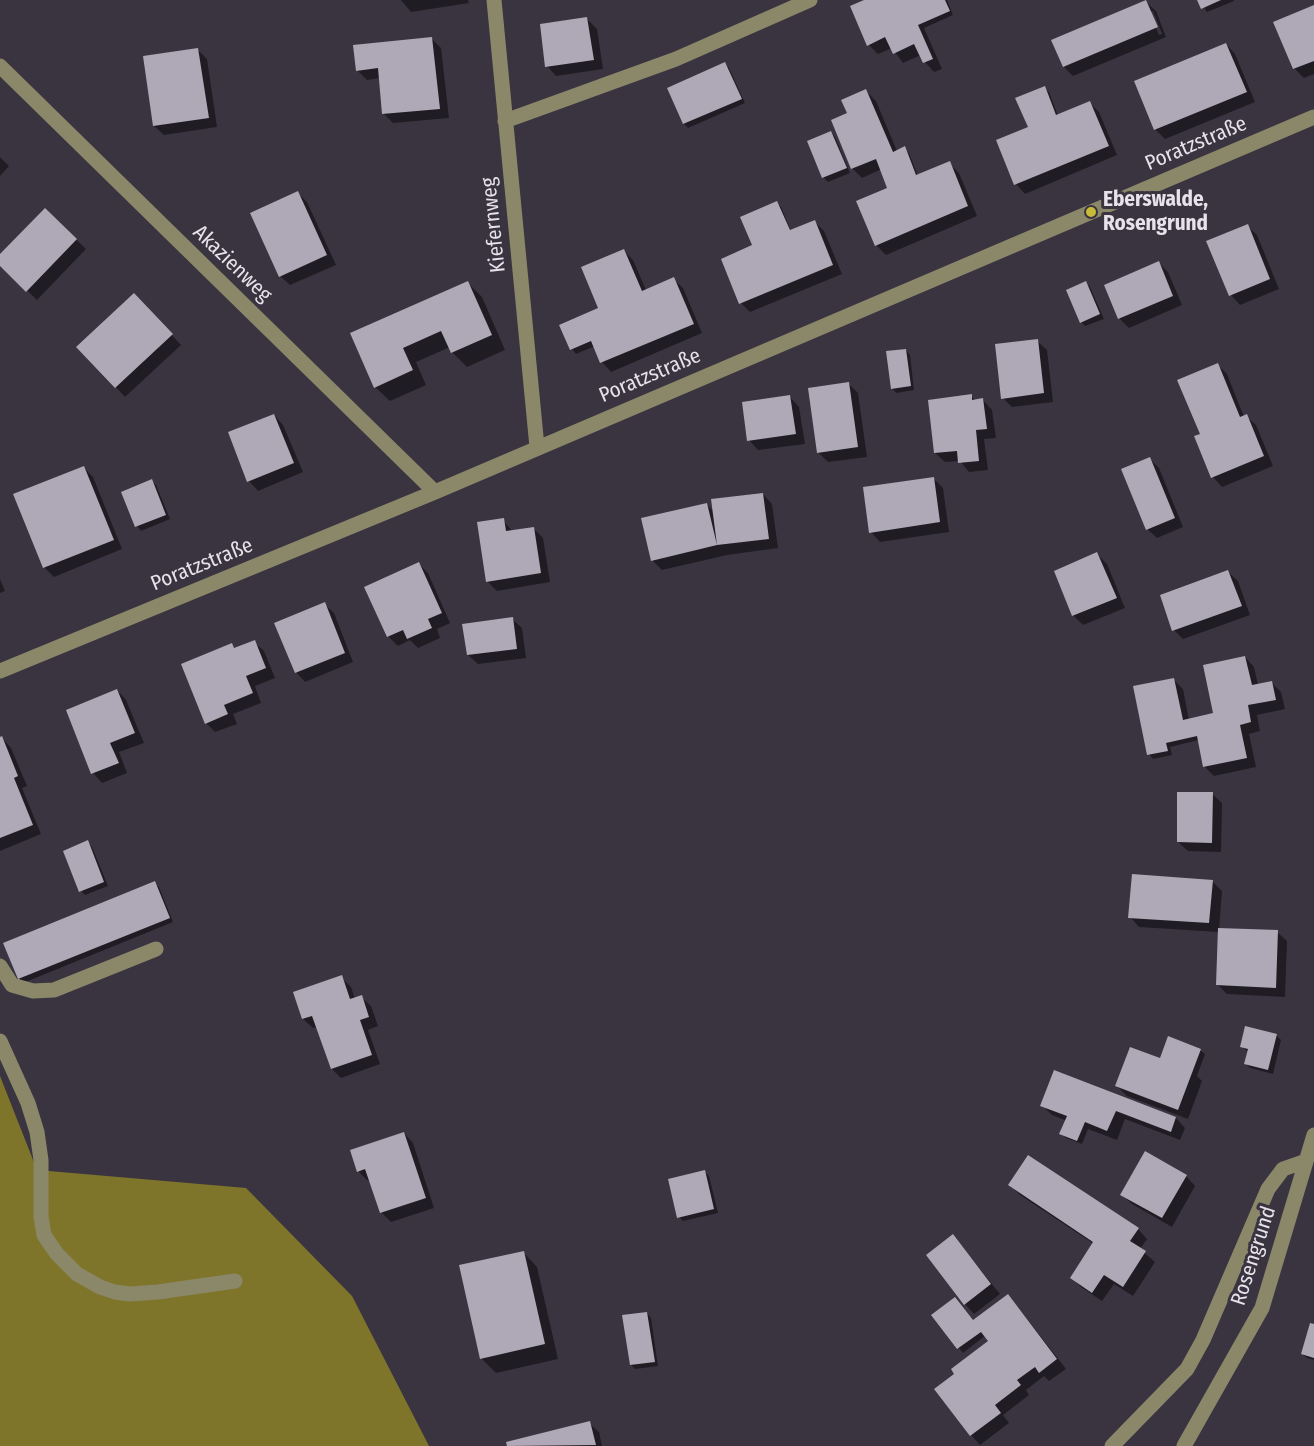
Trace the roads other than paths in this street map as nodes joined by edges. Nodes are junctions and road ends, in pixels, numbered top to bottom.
1 (494, 0) edge
2 (810, 0) edge
3 (0, 66) edge
4 (1314, 117) edge
5 (505, 121) junction
6 (537, 447) junction
7 (435, 492) junction
8 (0, 671) edge
9 (156, 949) dead end
10 (0, 966) edge
11 (0, 1041) edge
12 (1314, 1135) edge
13 (1306, 1161) junction
14 (235, 1281) dead end
15 (1112, 1446) edge
16 (1184, 1446) edge

1 - 5 street, Kiefernweg
2 - 5 street
3 - 7 street, Akazienweg
4 - 6 street, Poratzstraße
5 - 6 street, Kiefernweg
6 - 7 street, Poratzstraße
7 - 8 street, Poratzstraße
9 - 10 street
11 - 14 street
12 - 13 street, Rosengrund
13 - 15 street
13 - 16 street, Rosengrund

